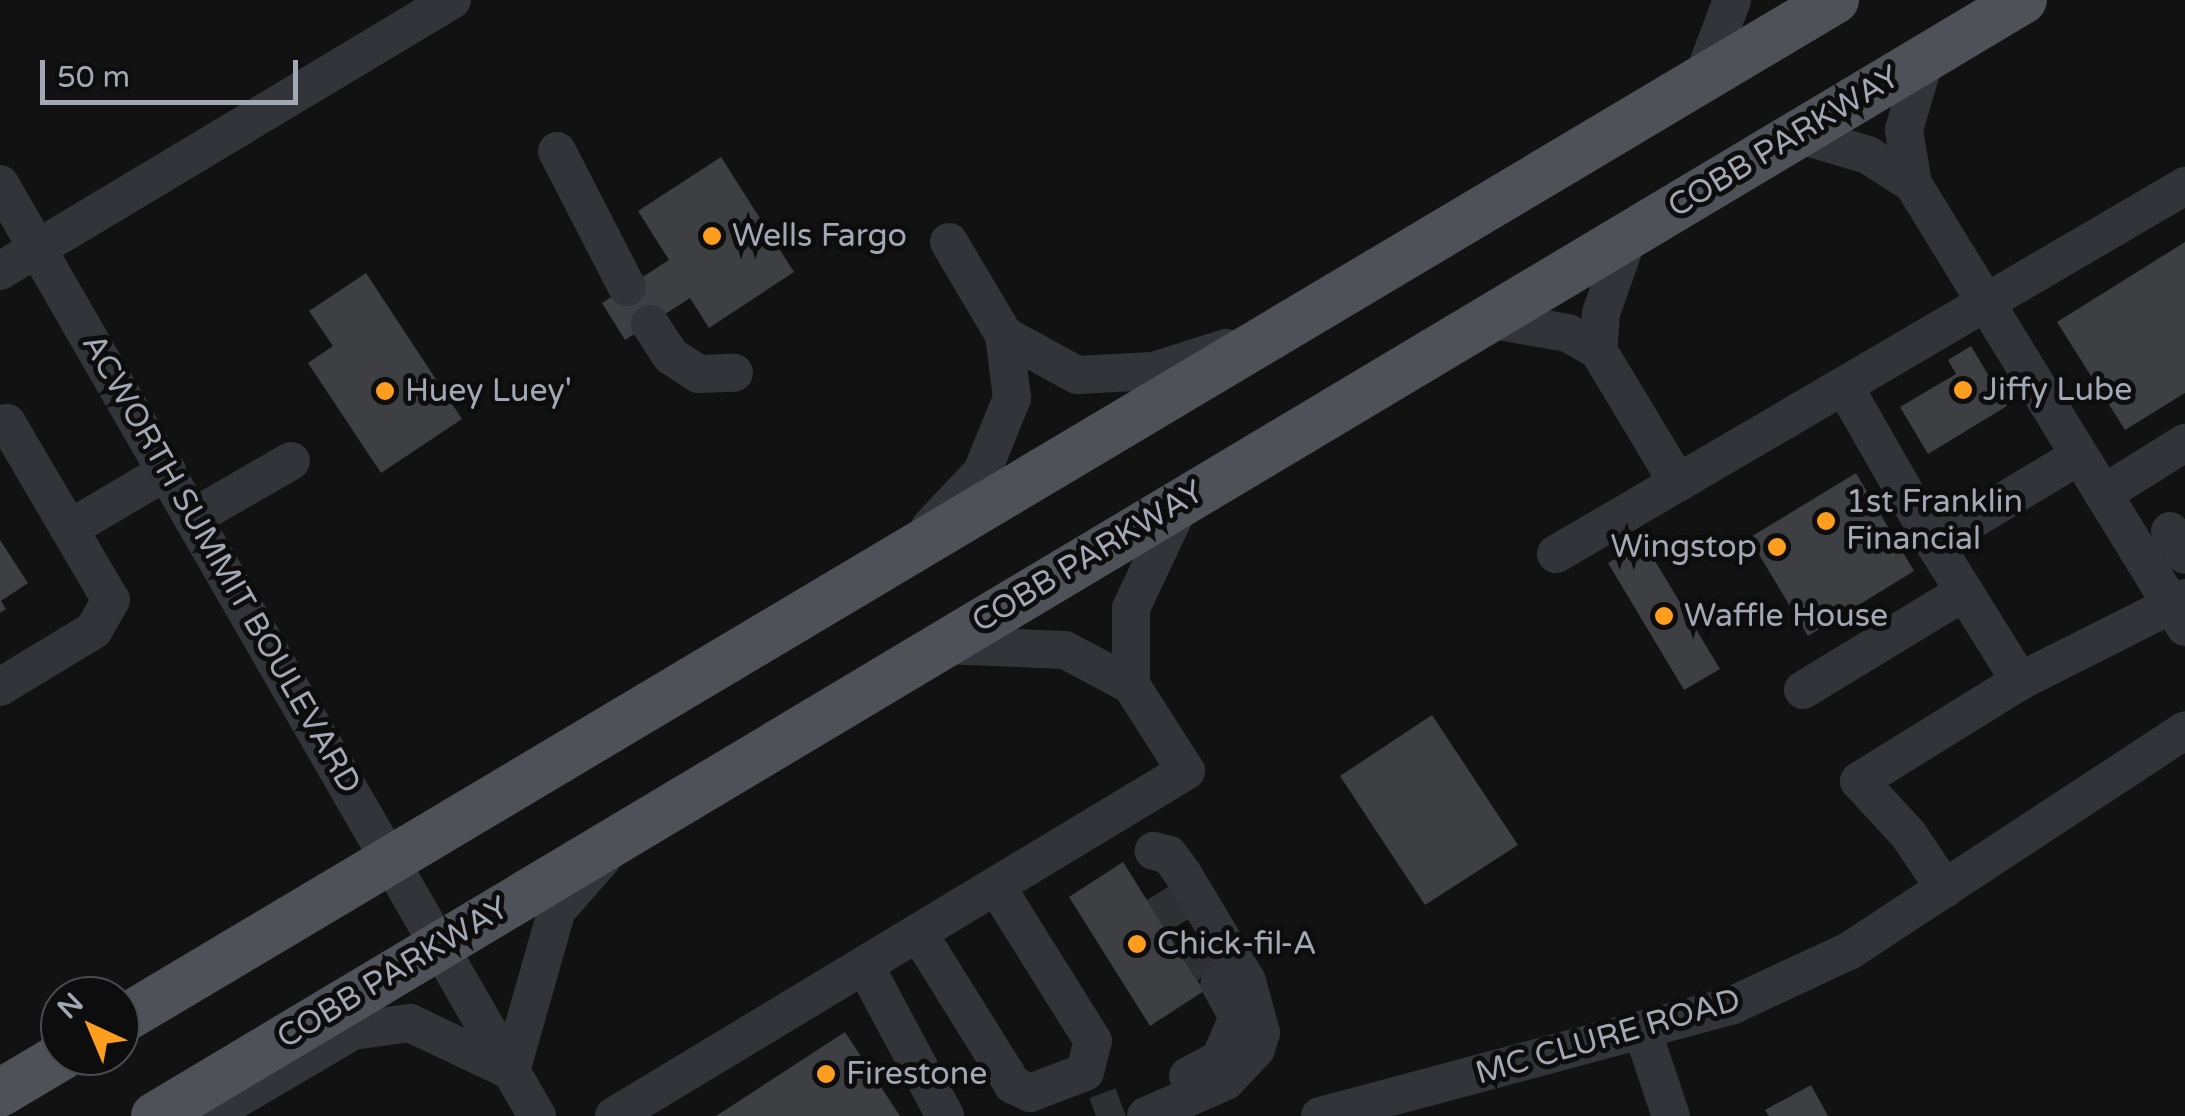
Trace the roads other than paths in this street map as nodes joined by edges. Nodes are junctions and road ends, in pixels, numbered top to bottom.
1 (1732, 0) edge
2 (1835, 0) edge
3 (2023, 0) edge
4 (432, 5) edge
5 (1925, 58) junction
6 (1704, 75) junction
7 (1797, 134) junction
8 (557, 151) dead end
9 (0, 184) edge
10 (1912, 184) junction
11 (2185, 186) edge
12 (1629, 234) junction
13 (949, 242) dead end
14 (38, 248) junction
15 (0, 271) edge
16 (627, 287) dead end
17 (1985, 302) junction
18 (1486, 319) junction
19 (650, 324) dead end
20 (1004, 335) junction
21 (1267, 335) junction
22 (1598, 350) junction
23 (734, 374) dead end
24 (1844, 386) junction
25 (3, 425) edge
26 (2185, 443) edge
27 (2080, 456) junction
28 (291, 462) dead end
29 (167, 472) junction
30 (1678, 483) junction
31 (2103, 494) junction
32 (1181, 502) junction
33 (194, 517) junction
34 (69, 529) junction
35 (1934, 544) junction
36 (908, 552) junction
37 (1556, 554) dead end
38 (1964, 592) junction
39 (2181, 610) edge
40 (942, 645) junction
41 (2020, 681) junction
42 (1131, 685) junction
43 (0, 687) edge
44 (1803, 690) dead end
45 (2185, 730) edge
46 (1129, 808) junction
47 (624, 834) junction
48 (1154, 851) junction
49 (392, 859) junction
50 (996, 886) junction
51 (1945, 889) junction
52 (1163, 890) tunnel mouth
53 (919, 934) junction
54 (440, 944) junction
55 (865, 966) junction
56 (1220, 983) tunnel mouth
57 (140, 1009) edge
58 (1642, 1030) junction
59 (40, 1069) edge
60 (510, 1072) junction
61 (0, 1094) edge
62 (1134, 1111) edge
63 (154, 1116) edge
64 (208, 1116) edge
65 (537, 1116) edge
66 (614, 1116) edge
67 (945, 1116) edge
68 (1320, 1116) edge
69 (1671, 1116) edge

1 - 6 street
2 - 6 main road
3 - 5 main road, COBB PARKWAY
4 - 14 street
5 - 7 main road, COBB PARKWAY
5 - 10 street
6 - 21 main road
7 - 10 street
7 - 12 main road, COBB PARKWAY
8 - 16 street
9 - 14 street, ACWORTH SUMMIT BOULEVARD
10 - 17 street
11 - 17 street
12 - 18 main road, COBB PARKWAY
12 - 22 street
13 - 20 street
14 - 15 street
14 - 29 street, ACWORTH SUMMIT BOULEVARD
17 - 24 street
17 - 27 street
18 - 22 street
18 - 32 main road, COBB PARKWAY
19 - 23 street
20 - 21 street
20 - 36 street
21 - 36 main road
22 - 30 street
24 - 30 street
24 - 35 street
25 - 34 street
26 - 31 street
27 - 31 street
27 - 35 street
28 - 33 street
29 - 33 street, ACWORTH SUMMIT BOULEVARD
29 - 34 street
30 - 37 street
31 - 39 street
32 - 40 main road, COBB PARKWAY
32 - 42 street
33 - 49 street, ACWORTH SUMMIT BOULEVARD
34 - 43 street
35 - 38 street
36 - 49 main road
38 - 41 street
38 - 44 street
39 - 41 street
40 - 42 street
40 - 47 main road, COBB PARKWAY
41 - 51 street
42 - 46 street
45 - 51 street, MC CLURE ROAD
46 - 48 street
46 - 50 street
47 - 54 main road, COBB PARKWAY
47 - 60 street
48 - 52 street
48 - 62 street
49 - 54 street, ACWORTH SUMMIT BOULEVARD
49 - 57 main road
50 - 53 street
50 - 53 street
51 - 58 street, MC CLURE ROAD
53 - 55 street
54 - 60 street, ACWORTH SUMMIT BOULEVARD
54 - 63 main road, COBB PARKWAY
55 - 66 street
55 - 67 street
56 - 62 street
58 - 68 street, MC CLURE ROAD
58 - 69 street
59 - 61 main road
60 - 64 street
60 - 65 street, ACWORTH SUMMIT BOULEVARD

